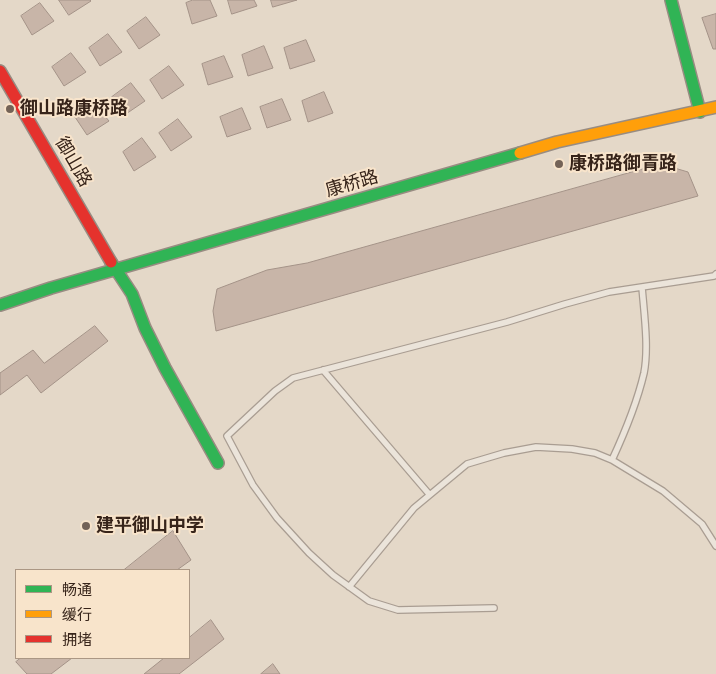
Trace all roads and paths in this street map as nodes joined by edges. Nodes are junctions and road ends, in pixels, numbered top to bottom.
1 (671, 0) edge
2 (0, 71) edge
3 (716, 107) edge
4 (700, 112) junction
5 (116, 270) junction
6 (716, 274) edge
7 (642, 287) junction
8 (0, 305) edge
9 (324, 370) junction
10 (612, 460) junction
11 (218, 463) dead end
12 (429, 494) junction
13 (716, 546) edge
14 (349, 587) junction
15 (494, 608) dead end

1 - 4 main road
2 - 5 main road, 御山路
3 - 4 main road, 康桥路
4 - 5 main road, 康桥路
5 - 8 main road, 康桥路
5 - 11 main road, 御山路
6 - 7 lane
7 - 9 lane
7 - 10 lane
9 - 12 lane
9 - 14 lane
10 - 12 lane
10 - 13 lane
12 - 14 lane
14 - 15 lane

